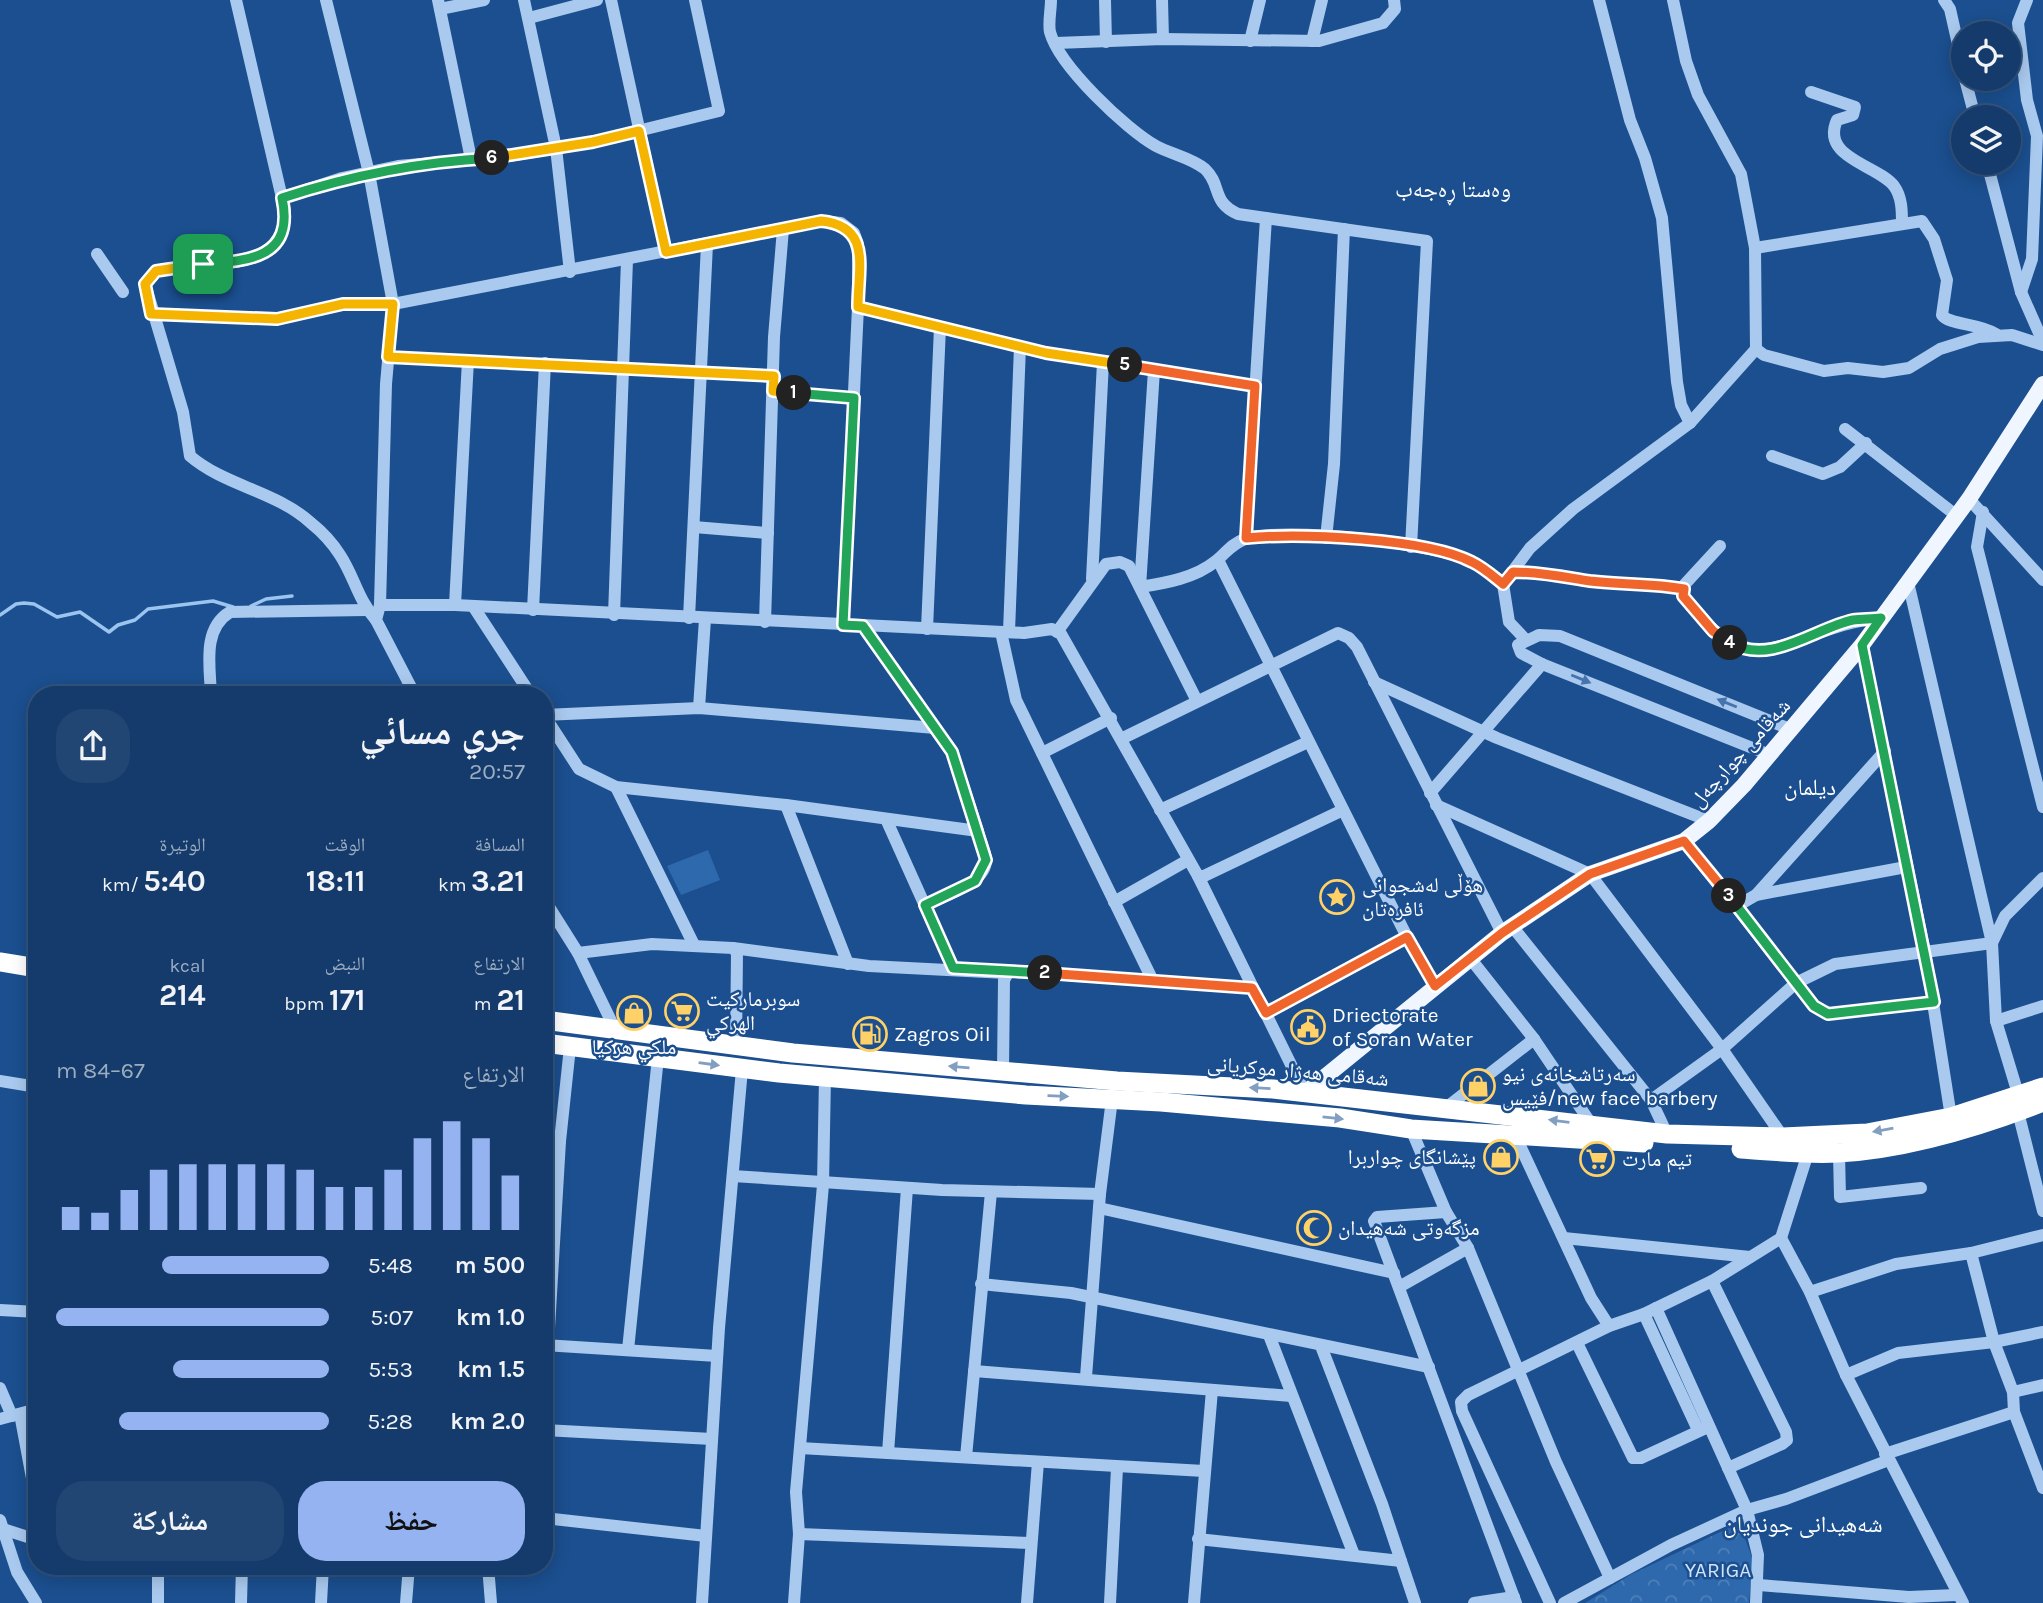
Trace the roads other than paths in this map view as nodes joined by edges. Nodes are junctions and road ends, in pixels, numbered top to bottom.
1 (236, 0) edge
2 (326, 0) edge
3 (484, 0) edge
4 (524, 0) edge
5 (597, 0) edge
6 (611, 0) edge
7 (695, 0) edge
8 (1051, 0) edge
9 (1105, 0) edge
10 (1162, 0) edge
11 (1260, 0) edge
12 (1322, 0) edge
13 (1394, 0) edge
14 (1599, 0) edge
15 (1673, 0) edge
16 (2028, 0) edge
17 (1949, 3) edge
18 (439, 5) edge
19 (529, 18) junction
20 (1953, 21) edge
21 (1163, 39) junction
22 (1250, 41) junction
23 (1312, 41) junction
24 (1106, 42) junction
25 (1056, 43) junction
26 (1811, 92) dead end
27 (639, 131) junction
28 (556, 148) junction
29 (471, 159) junction
30 (369, 173) junction
31 (1990, 175) edge
32 (282, 198) junction
33 (1266, 218) junction
34 (1902, 224) junction
35 (783, 229) junction
36 (1343, 229) junction
37 (707, 244) junction
38 (1755, 248) junction
39 (666, 252) junction
40 (97, 254) dead end
41 (627, 260) junction
42 (570, 272) junction
43 (124, 292) dead end
44 (2021, 292) junction
45 (393, 304) junction
46 (858, 307) junction
47 (151, 314) junction
48 (940, 327) junction
49 (1996, 334) junction
50 (2043, 344) edge
51 (1020, 346) junction
52 (1756, 349) junction
53 (388, 357) junction
54 (468, 360) junction
55 (1102, 362) junction
56 (545, 363) junction
57 (623, 367) junction
58 (1154, 370) junction
59 (701, 372) junction
60 (774, 376) junction
61 (1255, 386) junction
62 (2042, 387) edge
63 (773, 391) junction
64 (854, 398) junction
65 (1690, 423) junction
66 (1845, 429) dead end
67 (1866, 443) junction
68 (1773, 456) dead end
69 (1969, 499) junction
70 (1983, 512) junction
71 (1957, 516) junction
72 (694, 527) junction
73 (768, 533) junction
74 (1246, 538) junction
75 (1326, 538) junction
76 (1720, 546) dead end
77 (1411, 547) junction
78 (1218, 561) junction
79 (1513, 572) junction
80 (2041, 574) edge
81 (1092, 579) junction
82 (1908, 582) junction
83 (1503, 584) junction
84 (1140, 587) junction
85 (1684, 589) junction
86 (380, 605) junction
87 (455, 605) junction
88 (473, 606) junction
89 (533, 610) junction
90 (371, 615) junction
91 (614, 615) junction
92 (689, 618) junction
93 (1881, 618) junction
94 (705, 619) junction
95 (765, 622) junction
96 (843, 625) junction
97 (863, 626) junction
98 (927, 629) junction
99 (1005, 632) junction
100 (1057, 632) junction
101 (1525, 639) junction
102 (1862, 645) junction
103 (1542, 664) junction
104 (1269, 665) junction
105 (1374, 682) junction
106 (211, 686) edge
107 (411, 686) edge
108 (525, 686) edge
109 (1197, 701) junction
110 (699, 708) junction
111 (553, 715) edge
112 (1111, 718) junction
113 (935, 727) junction
114 (553, 729) edge
115 (1790, 729) junction
116 (1484, 733) junction
117 (1123, 738) junction
118 (1308, 742) junction
119 (1885, 751) junction
120 (1042, 753) junction
121 (1770, 755) junction
122 (2040, 778) edge
123 (616, 787) junction
124 (1433, 799) junction
125 (786, 805) junction
126 (2043, 807) edge
127 (1160, 810) junction
128 (1343, 810) junction
129 (886, 819) junction
130 (1709, 821) junction
131 (978, 831) junction
132 (1684, 841) junction
133 (1188, 860) junction
134 (1906, 867) junction
135 (1590, 874) junction
136 (1198, 876) junction
137 (2043, 878) edge
138 (1756, 895) junction
139 (1114, 902) junction
140 (925, 905) junction
141 (1737, 906) junction
142 (553, 913) edge
143 (1507, 929) junction
144 (1407, 937) junction
145 (1992, 943) junction
146 (694, 945) junction
147 (733, 948) junction
148 (1925, 951) junction
149 (578, 953) junction
150 (1470, 958) junction
151 (0, 962) edge
152 (848, 964) junction
153 (28, 967) edge
154 (953, 968) junction
155 (1006, 972) junction
156 (0, 974) edge
157 (28, 978) edge
158 (1153, 981) junction
159 (1796, 983) junction
160 (1435, 986) junction
161 (1252, 988) junction
162 (1934, 1002) junction
163 (2043, 1006) edge
164 (1266, 1013) junction
165 (553, 1021) edge
166 (1996, 1021) junction
167 (614, 1027) junction
168 (1534, 1039) junction
169 (553, 1045) edge
170 (570, 1047) junction
171 (736, 1047) junction
172 (1722, 1049) junction
173 (658, 1057) junction
174 (742, 1069) junction
175 (1003, 1071) junction
176 (1027, 1073) junction
177 (825, 1077) junction
178 (0, 1081) edge
179 (28, 1086) edge
180 (2043, 1087) edge
181 (1305, 1093) junction
182 (1026, 1095) junction
183 (1112, 1099) junction
184 (1651, 1100) junction
185 (2043, 1102) edge
186 (2019, 1105) junction
187 (1447, 1107) junction
188 (1951, 1117) junction
189 (1592, 1125) junction
190 (1411, 1129) junction
191 (1515, 1135) junction
192 (1667, 1135) junction
193 (1783, 1138) junction
194 (553, 1141) edge
195 (560, 1141) junction
196 (1808, 1153) junction
197 (1839, 1153) junction
198 (733, 1176) junction
199 (823, 1185) junction
200 (907, 1188) junction
201 (1921, 1188) dead end
202 (991, 1192) junction
203 (1100, 1194) junction
204 (1098, 1208) junction
205 (2043, 1211) edge
206 (1446, 1212) junction
207 (2043, 1235) edge
208 (1564, 1238) junction
209 (1781, 1238) junction
210 (553, 1243) edge
211 (1468, 1248) junction
212 (1971, 1253) junction
213 (1750, 1257) junction
214 (1394, 1273) junction
215 (1712, 1280) junction
216 (981, 1284) junction
217 (1399, 1287) junction
218 (1810, 1292) junction
219 (1093, 1298) junction
220 (1656, 1308) junction
221 (0, 1310) edge
222 (28, 1311) edge
223 (1644, 1314) junction
224 (1609, 1326) junction
225 (2043, 1332) edge
226 (1269, 1335) junction
227 (1994, 1342) junction
228 (1577, 1343) junction
229 (553, 1345) edge
230 (1321, 1346) junction
231 (628, 1350) junction
232 (717, 1356) junction
233 (1429, 1367) junction
234 (974, 1371) junction
235 (1518, 1371) junction
236 (1846, 1375) junction
237 (1086, 1377) junction
238 (2043, 1385) edge
239 (0, 1388) edge
240 (1212, 1390) junction
241 (2014, 1392) junction
242 (1291, 1396) junction
243 (28, 1411) edge
244 (2014, 1412) junction
245 (11, 1416) edge
246 (1703, 1428) junction
247 (553, 1430) edge
248 (712, 1439) junction
249 (800, 1448) junction
250 (888, 1453) junction
251 (966, 1457) junction
252 (1887, 1457) junction
253 (1038, 1462) junction
254 (1117, 1468) junction
255 (1728, 1468) junction
256 (1204, 1471) junction
257 (28, 1474) edge
258 (2043, 1488) edge
259 (1747, 1510) junction
260 (553, 1519) edge
261 (2, 1531) edge
262 (799, 1534) junction
263 (706, 1536) junction
264 (28, 1538) edge
265 (1198, 1539) junction
266 (1031, 1542) junction
267 (1354, 1555) junction
268 (1401, 1561) junction
269 (158, 1575) edge
270 (242, 1575) edge
271 (323, 1575) edge
272 (408, 1575) edge
273 (489, 1575) edge
274 (1610, 1578) junction
275 (1759, 1585) junction
276 (1959, 1599) edge
277 (1515, 1600) edge
278 (36, 1603) edge
279 (158, 1603) edge
280 (241, 1603) edge
281 (321, 1603) edge
282 (406, 1603) edge
283 (491, 1603) edge
284 (702, 1603) edge
285 (794, 1603) edge
286 (1027, 1603) edge
287 (1110, 1603) edge
288 (1194, 1603) edge
289 (1415, 1603) edge
290 (1474, 1603) edge
291 (1550, 1603) edge
292 (1564, 1603) edge
293 (1756, 1603) edge

1 - 32 street
2 - 30 street
3 - 18 street
4 - 19 street
5 - 19 street
6 - 27 street
7 - 27 street
8 - 25 street
9 - 24 street
10 - 21 street
11 - 22 street
12 - 23 street
13 - 23 street
14 - 65 street
15 - 38 street
16 - 44 street
17 - 20 street
18 - 29 street
19 - 28 street
21 - 22 street
21 - 24 street
22 - 23 street
24 - 25 street
25 - 33 street
26 - 34 street
27 - 28 street
27 - 39 street
28 - 29 street
28 - 42 street
29 - 30 street
30 - 32 street
30 - 45 street
31 - 44 street
32 - 47 street
33 - 36 street
33 - 61 street
34 - 38 street
34 - 49 street
35 - 37 street
35 - 46 street
35 - 60 street
36 - 75 street
36 - 77 street
37 - 39 street
37 - 59 street
38 - 52 street
39 - 41 street
40 - 43 street
41 - 42 street
41 - 57 street
42 - 45 street
44 - 50 street
45 - 47 street
45 - 53 street
46 - 48 street
46 - 64 street
47 - 90 street
48 - 51 street
48 - 98 street
49 - 50 street
49 - 52 street
51 - 55 street
51 - 99 street
52 - 65 street
53 - 54 street
53 - 86 street
54 - 56 street
54 - 87 street
55 - 58 street
55 - 81 street
56 - 57 street
56 - 89 street
57 - 59 street
57 - 91 street
58 - 61 street
58 - 84 street
59 - 60 street
59 - 72 street
60 - 63 street
61 - 74 street
62 - 69 main road, شەقامی چوارچەل
63 - 64 street
63 - 73 street
64 - 96 street
65 - 79 street
66 - 67 street
67 - 68 street
67 - 71 street
69 - 70 street
69 - 71 main road, شەقامی چوارچەل
70 - 80 street
70 - 122 street
71 - 82 main road, شەقامی چوارچەل
72 - 73 street
72 - 92 street
73 - 95 street
74 - 75 street
74 - 78 street
75 - 77 street
76 - 85 street
77 - 83 street
78 - 84 street
78 - 104 street
79 - 83 street
79 - 85 street
81 - 84 street
81 - 100 street
82 - 93 main road, شەقامی چوارچەل
82 - 145 street
83 - 101 street
84 - 109 street
85 - 93 street
86 - 87 street
86 - 90 street
87 - 88 street
88 - 89 street
88 - 108 street
89 - 91 street
90 - 106 street
90 - 107 street
91 - 92 street
92 - 94 street
93 - 102 main road, شەقامی چوارچەل
94 - 95 street
94 - 110 street
95 - 96 street
96 - 97 street
97 - 98 street
97 - 113 street
98 - 99 street
99 - 100 street
99 - 120 street
100 - 112 street
101 - 103 street
115 -> 101 street
102 - 115 main road, شەقامی چوارچەل
102 - 119 street
103 - 116 street
103 -> 121 street
104 - 105 street
104 - 109 street
104 - 118 street
105 - 116 street
105 - 124 street
109 - 117 street
110 - 111 street
110 - 113 street
112 - 117 street
112 - 120 street
113 - 131 street
114 - 123 street
115 - 121 main road, شەقامی چوارچەل
116 - 124 street
116 - 130 street
117 - 127 street
118 - 127 street
118 - 128 street
119 - 134 street
119 - 138 street
120 - 139 street
121 - 130 main road, شەقامی چوارچەل
122 - 126 street
123 - 125 street
123 - 146 street
124 - 135 street
124 - 143 street
125 - 129 street
125 - 152 street
127 - 133 street
128 - 136 street
128 - 144 street
129 - 131 street
129 - 140 street
130 - 132 main road, شەقامی چوارچەل
131 - 140 street
132 - 135 main road, شەقامی چوارچەل
132 - 141 street
133 - 136 street
133 - 139 street
134 - 138 street
134 - 148 street
135 - 143 main road, شەقامی چوارچەل
135 - 172 street
136 - 161 street
137 - 145 street
138 - 141 street
139 - 158 street
140 - 154 street
141 - 159 street
142 - 149 street
143 - 150 main road, شەقامی چوارچەل
143 - 184 street
144 - 160 street
144 - 164 street
145 - 148 street
145 - 166 street
146 - 147 street
146 - 149 street
147 - 152 street
147 - 171 street
148 - 159 street
148 - 162 street
149 - 167 street
150 - 160 main road, شەقامی چوارچەل
150 - 168 street
151 - 153 highway
152 - 154 street
154 - 155 street
155 - 158 street
155 - 175 street
156 - 157 highway
158 - 161 street
159 - 162 street
159 - 172 street
160 - 181 main road, شەقامی چوارچەل
161 - 164 street
162 - 188 street
163 - 166 street
164 - 181 street
165 - 167 highway, شەقامی ھەژار موکریانی
166 - 186 street
167 - 171 highway, شەقامی ھەژار موکریانی
168 - 187 street
168 - 189 street
169 - 170 highway, شەقامی ھەژار موکریانی
170 - 173 highway, شەقامی ھەژار موکریانی
170 - 195 street
175 -> 171 highway, شەقامی ھەژار موکریانی
172 - 184 street
172 - 193 street
173 -> 174 highway, شەقامی ھەژار موکریانی
173 - 231 street
174 - 177 highway, شەقامی ھەژار موکریانی
174 - 198 street
175 - 176 highway, شەقامی ھەژار موکریانی
181 -> 176 highway, شەقامی ھەژار موکریانی
176 - 182 highway
177 - 182 highway, شەقامی ھەژار موکریانی
177 - 199 street
178 - 179 street
180 - 186 highway, شەقامی ھەژار موکریانی
181 - 187 highway, شەقامی ھەژار موکریانی
182 -> 183 highway, شەقامی ھەژار موکریانی
183 -> 190 highway, شەقامی ھەژار موکریانی
183 - 203 street
184 - 192 street
185 - 186 highway, شەقامی ھەژار موکریانی
186 - 188 highway, شەقامی ھەژار موکریانی
186 - 197 highway, شەقامی ھەژار موکریانی
186 - 205 street
189 -> 187 highway, شەقامی ھەژار موکریانی
188 -> 193 highway, شەقامی ھەژار موکریانی
189 - 192 highway, شەقامی ھەژار موکریانی
190 - 191 highway, شەقامی ھەژار موکریانی
190 - 206 street
191 - 196 highway, شەقامی ھەژار موکریانی
191 - 208 street
192 - 193 highway, شەقامی ھەژار موکریانی
194 - 195 street
195 - 210 street
196 - 197 highway, شەقامی ھەژار موکریانی
196 - 209 street
197 - 201 street
198 - 199 street
198 - 232 street
199 - 200 street
199 - 249 street
200 - 202 street
200 - 250 street
202 - 203 street
202 - 216 street
203 - 204 street
204 - 214 street
204 - 219 street
206 - 211 street
206 - 214 street
207 - 212 street
208 - 213 street
208 - 224 street
209 - 213 street
209 - 218 street
211 - 217 street
211 - 235 street
212 - 218 street
212 - 227 street
213 - 215 street
214 - 217 street
215 - 220 street
215 - 255 street
216 - 219 street
216 - 234 street
217 - 233 street
218 - 236 street
219 - 226 street
219 - 237 street
220 - 223 street
220 - 246 street
221 - 222 street
223 - 224 street
223 - 246 street
224 - 228 street
225 - 227 street
226 - 230 street
226 - 242 street
227 - 236 street
227 - 241 street
228 - 235 street
228 - 246 street
229 - 231 street
230 - 233 street
230 - 268 street
231 - 232 street
232 - 248 street
233 - 277 street
234 - 237 street
234 - 251 street
235 - 274 street
235 - 291 street
236 - 252 street
237 - 240 street
238 - 241 street
239 - 245 street
240 - 242 street
240 - 256 street
241 - 244 street
242 - 267 street
243 - 245 street
244 - 252 street
244 - 258 street
245 - 257 street
246 - 255 street
247 - 248 street
248 - 263 street
249 - 250 street
249 - 262 street
250 - 251 street
251 - 253 street
252 - 259 street
252 - 276 street
253 - 254 street
253 - 266 street
254 - 256 street
254 - 287 street
255 - 259 street
256 - 265 street
259 - 274 street
259 - 275 street
260 - 263 street
261 - 264 street
261 - 278 street
262 - 266 street
262 - 285 street
263 - 284 street
265 - 267 street
265 - 288 street
266 - 286 street
267 - 268 street
268 - 289 street
269 - 279 street
270 - 280 street
271 - 281 street
272 - 282 street
273 - 283 street
274 - 292 street
275 - 276 street
275 - 293 street
277 - 290 street

